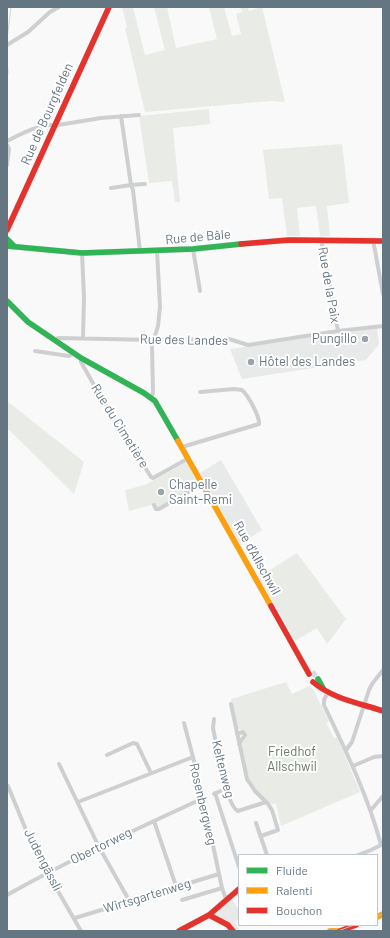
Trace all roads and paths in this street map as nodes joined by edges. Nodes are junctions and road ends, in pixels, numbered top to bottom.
1 (59, 7) edge
2 (109, 7) edge
3 (8, 44) edge
4 (139, 115) dead end
5 (121, 116) junction
6 (55, 125) junction
7 (7, 141) edge
8 (7, 145) edge
9 (7, 166) edge
10 (145, 184) dead end
11 (131, 185) junction
12 (111, 188) dead end
13 (7, 230) edge
14 (7, 239) edge
15 (321, 239) junction
16 (373, 240) junction
17 (383, 241) edge
18 (7, 246) edge
19 (14, 246) junction
20 (193, 249) junction
21 (140, 251) junction
22 (157, 251) junction
23 (82, 253) junction
24 (200, 291) dead end
25 (383, 294) edge
26 (7, 302) edge
27 (383, 326) edge
28 (338, 331) junction
29 (83, 338) junction
30 (54, 340) junction
31 (153, 340) junction
32 (35, 352) dead end
33 (75, 353) junction
34 (81, 358) junction
35 (200, 392) dead end
36 (150, 397) junction
37 (182, 448) junction
38 (189, 458) junction
39 (203, 483) junction
40 (154, 505) dead end
41 (383, 670) edge
42 (309, 672) tunnel mouth
43 (316, 680) tunnel mouth
44 (328, 692) junction
45 (231, 704) dead end
46 (364, 705) junction
47 (383, 711) edge
48 (214, 719) dead end
49 (184, 723) dead end
50 (237, 734) junction
51 (239, 744) junction
52 (346, 750) junction
53 (107, 755) dead end
54 (383, 756) edge
55 (193, 757) junction
56 (59, 764) dead end
57 (353, 766) junction
58 (151, 773) junction
59 (8, 786) dead end
60 (225, 790) dead end
61 (383, 796) edge
62 (197, 801) dead end
63 (78, 802) junction
64 (266, 802) junction
65 (371, 810) junction
66 (154, 821) junction
67 (256, 823) dead end
68 (261, 836) junction
69 (382, 844) edge
70 (99, 847) junction
71 (371, 850) junction
72 (267, 854) edge
73 (361, 854) edge
74 (370, 854) edge
75 (238, 864) edge
76 (47, 872) junction
77 (219, 874) junction
78 (176, 886) junction
79 (222, 888) junction
80 (238, 890) edge
81 (7, 895) edge
82 (226, 899) junction
83 (182, 900) dead end
84 (130, 902) junction
85 (209, 915) junction
86 (75, 918) junction
87 (353, 926) edge
88 (81, 931) edge
89 (179, 931) edge
90 (233, 931) edge
91 (330, 931) edge
92 (340, 931) edge

1 - 3 street
2 - 6 main road, Rue de Bourgfelden
4 - 5 street
5 - 6 street
5 - 11 street
6 - 7 street
6 - 13 main road, Rue de Bourgfelden
8 - 9 street
10 - 11 street
11 - 12 street
11 - 21 street
14 - 19 main road
15 - 16 main road, Rue de Bâle
15 - 20 main road, Rue de Bâle
15 - 28 street, Rue de la Paix
16 - 17 main road, Rue de Bâle
16 - 25 street
18 - 19 main road, Rue de Bâle
19 - 23 main road, Rue de Bâle
20 - 22 main road, Rue de Bâle
20 - 24 street
21 - 22 main road, Rue de Bâle
21 - 23 main road, Rue de Bâle
22 - 31 street
23 - 29 street
26 - 30 main road, Rue d'Allschwil
27 - 28 street, Rue des Landes
28 - 31 street, Rue des Landes
29 - 30 street, Rue des Landes
29 - 31 street, Rue des Landes
30 - 33 main road, Rue d'Allschwil
31 - 36 street
32 - 33 street
33 - 34 main road, Rue d'Allschwil
34 - 36 main road, Rue d'Allschwil
34 - 38 street, Rue du Cimetière
35 - 37 street
36 - 37 main road, Rue d'Allschwil
37 - 38 main road, Rue d'Allschwil
38 - 39 main road, Rue d'Allschwil
39 - 40 street
39 - 42 main road, Rue d'Allschwil
41 - 46 street
43 - 44 main road
44 - 46 main road
44 - 52 street
45 - 50 street
46 - 47 main road
46 - 52 street
48 - 64 street, Keltenweg
49 - 55 street
50 - 51 street
50 - 51 street
51 - 64 street
52 - 57 street
53 - 58 street
54 - 57 street
55 - 58 street, Rosenbergweg
55 - 77 street, Rosenbergweg
56 - 63 street
57 - 65 street
58 - 63 street, Rosenbergweg
59 - 76 street, Judengässli
60 - 75 street
61 - 65 street
62 - 66 street, Obertorweg
63 - 70 street
64 - 68 street
65 - 69 street
66 - 70 street, Obertorweg
66 - 78 street
67 - 68 street
68 - 72 street
69 - 71 street
70 - 76 street, Obertorweg
70 - 84 street
71 - 73 street
71 - 74 street
76 - 81 street, Obertorweg
76 - 86 street, Judengässli
77 - 78 street, Wirtsgartenweg
77 - 79 street, Rosenbergweg
78 - 84 street, Wirtsgartenweg
79 - 82 street, Rosenbergweg
79 - 83 street
80 - 82 main road
82 - 85 main road
84 - 86 street, Wirtsgartenweg
85 - 89 main road
85 - 90 main road
86 - 88 street, Judengässli
87 - 92 main road
91 - 92 main road

